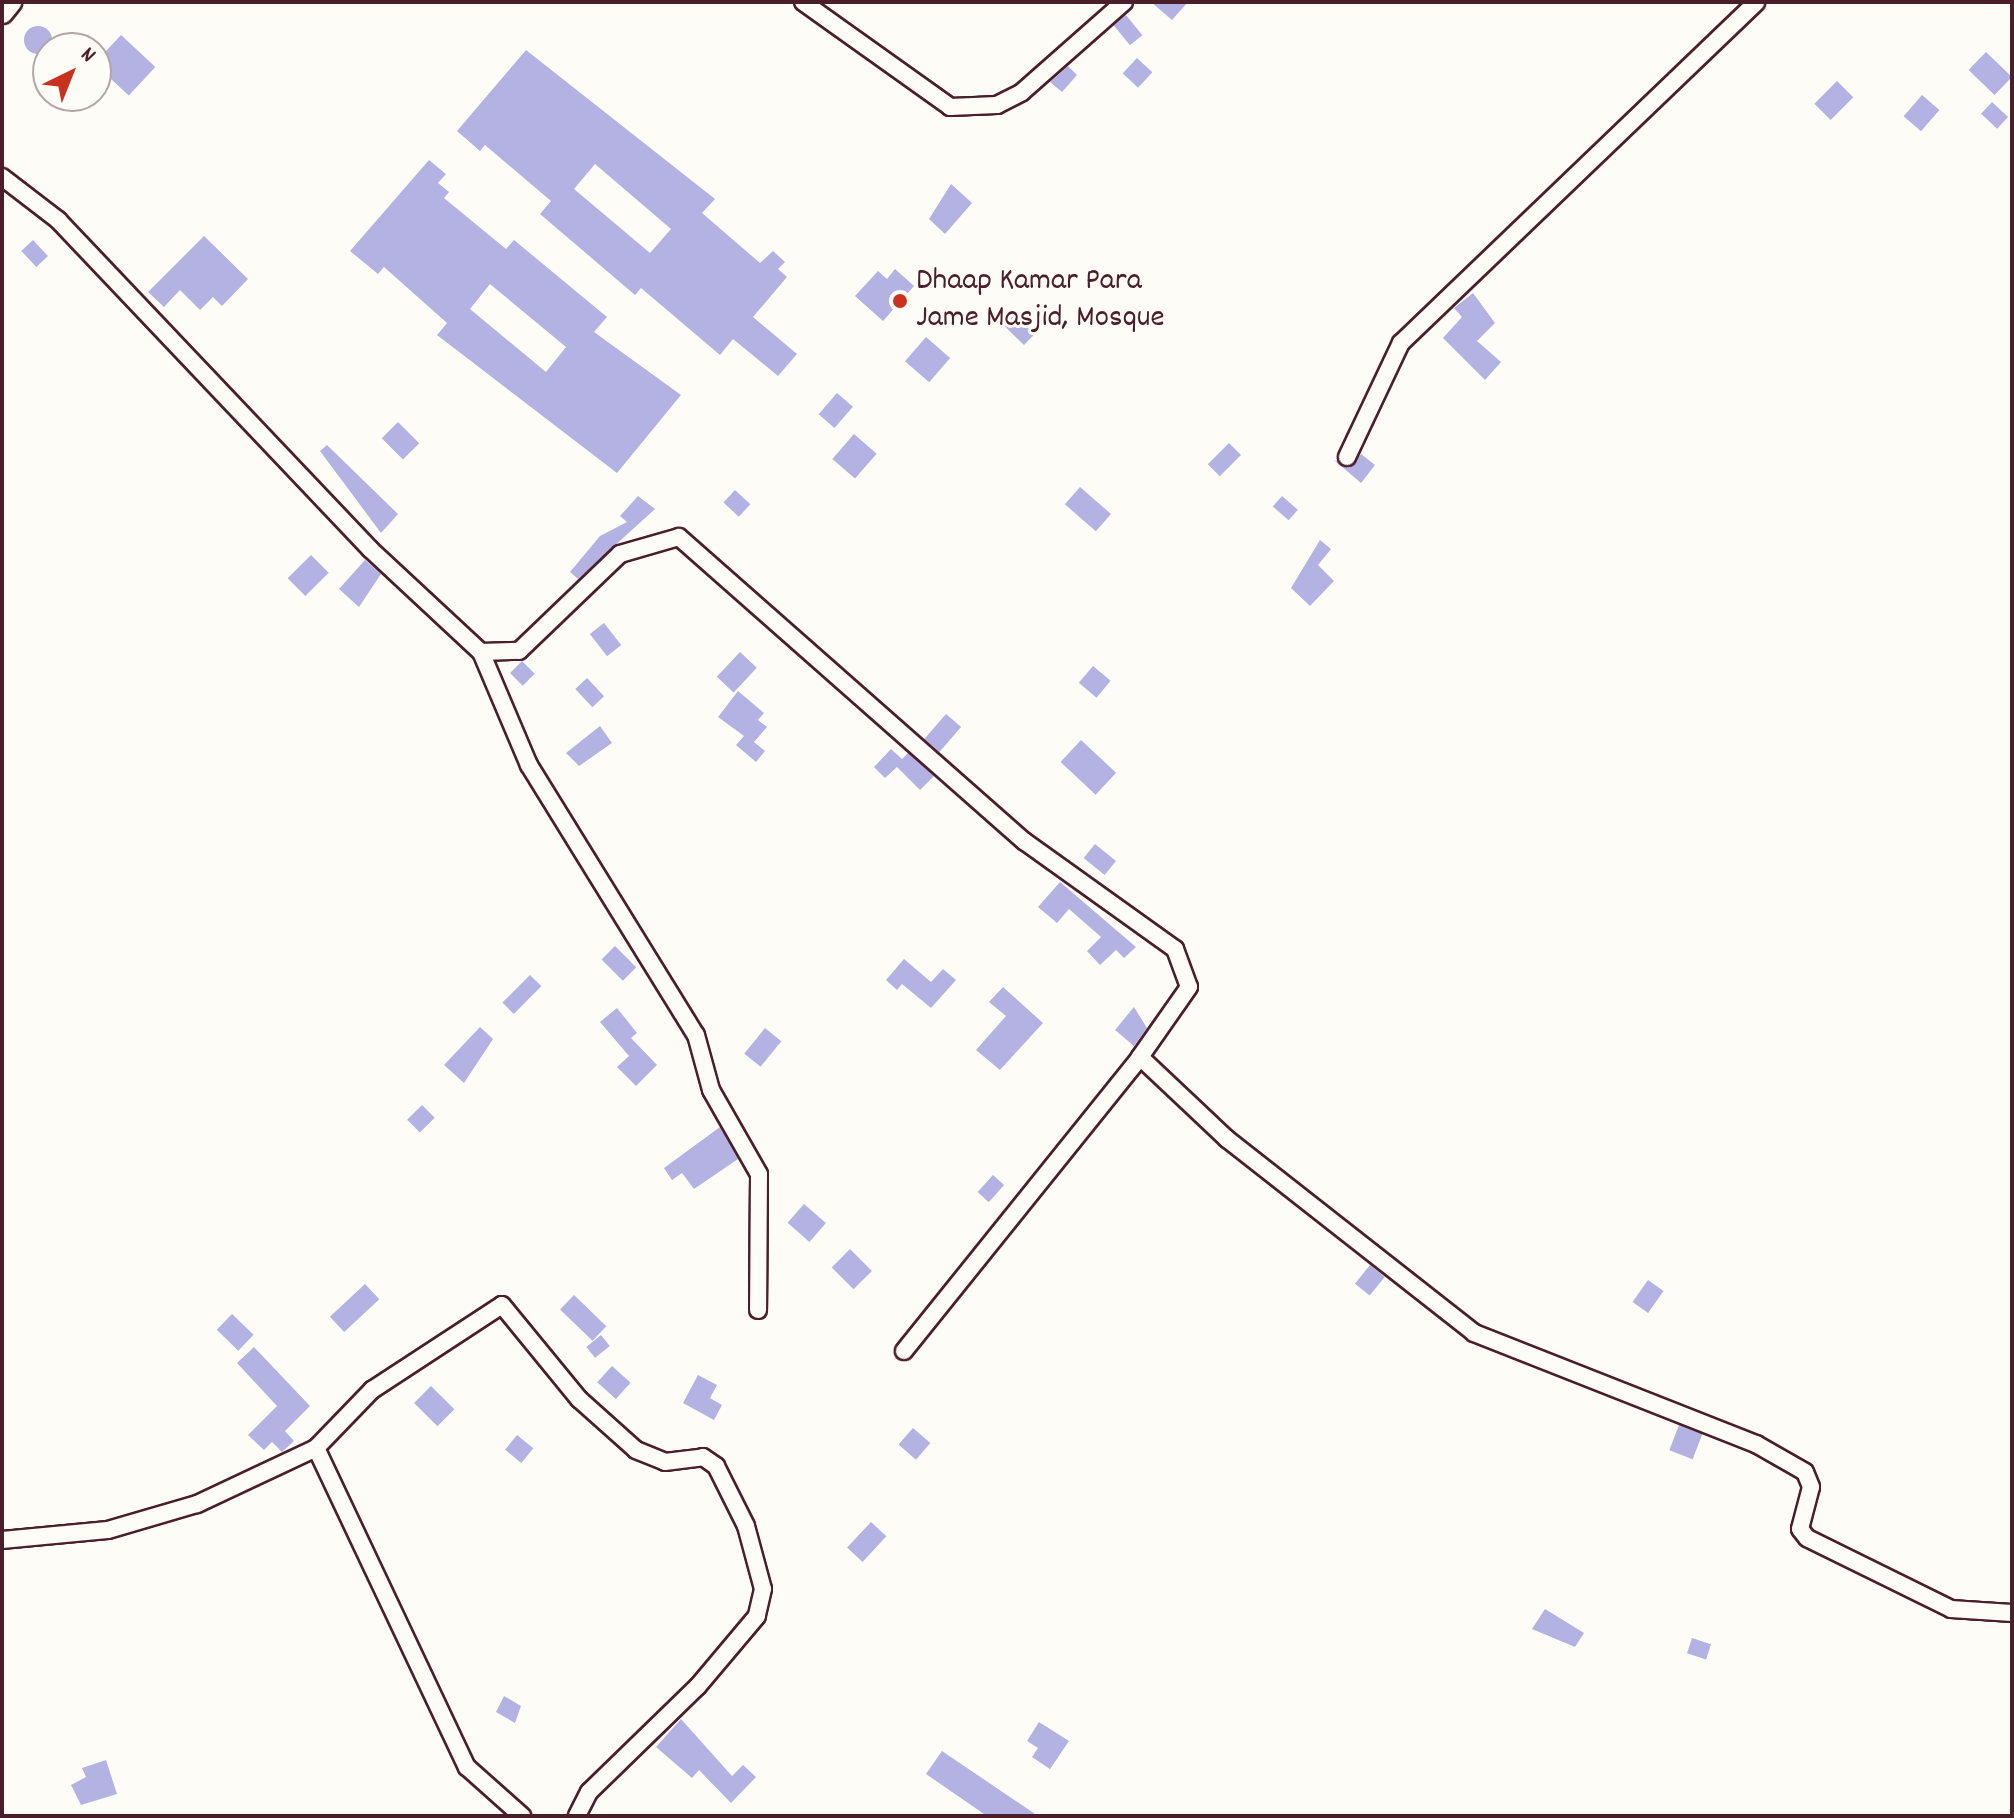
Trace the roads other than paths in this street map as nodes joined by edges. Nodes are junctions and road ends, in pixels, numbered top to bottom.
1 (10, 2) edge
2 (803, 2) edge
3 (1124, 2) edge
4 (1756, 2) edge
5 (2, 12) edge
6 (2, 177) edge
7 (1347, 457) dead end
8 (481, 652) junction
9 (1140, 1057) junction
10 (758, 1310) dead end
11 (904, 1351) dead end
12 (316, 1448) junction
13 (2, 1540) edge
14 (2012, 1613) edge
15 (522, 1816) edge
16 (577, 1816) edge

1 - 5 main road
2 - 3 street
4 - 7 street
6 - 8 street
8 - 9 street
8 - 10 street
9 - 11 street
9 - 14 street
12 - 13 street
12 - 15 street
12 - 16 street

